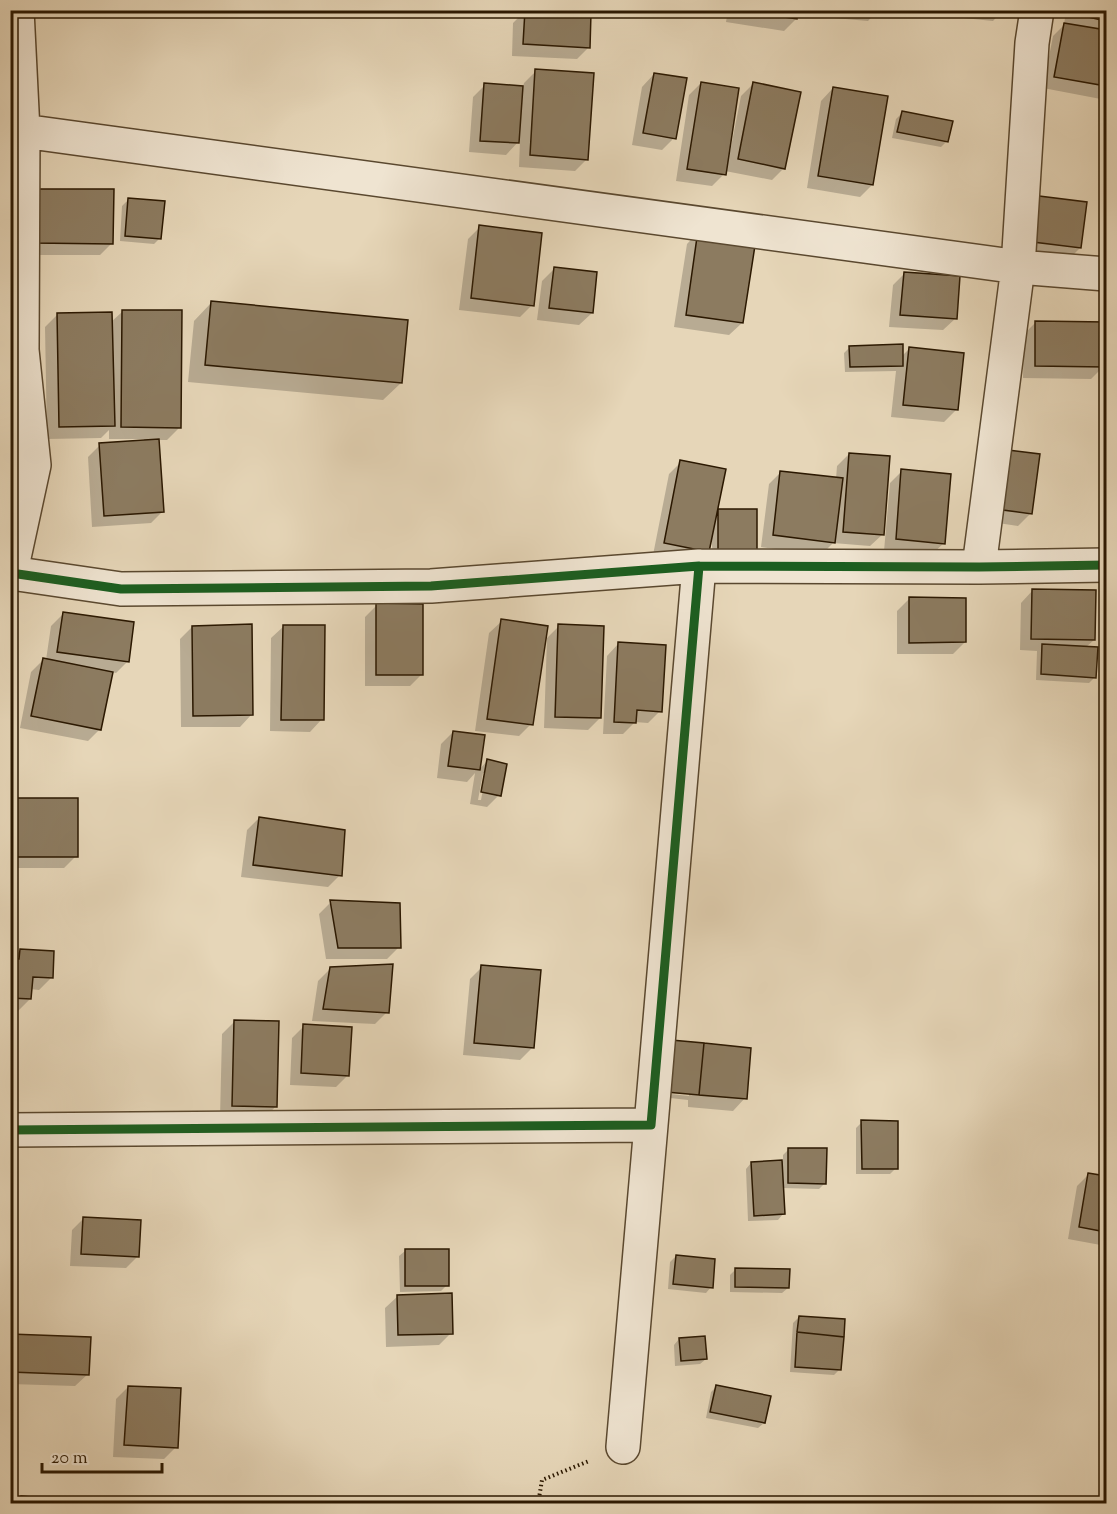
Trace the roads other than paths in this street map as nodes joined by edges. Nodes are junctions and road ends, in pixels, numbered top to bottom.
1 (16, 10) edge
2 (1036, 10) edge
3 (23, 131) junction
4 (1018, 267) junction
5 (1107, 274) edge
6 (22, 463) edge
7 (1107, 565) edge
8 (699, 566) junction
9 (979, 567) junction
10 (11, 575) edge
11 (651, 1125) junction
12 (10, 1130) edge
13 (623, 1447) road end

1 - 3 street
2 - 4 street
3 - 4 street
3 - 6 street
4 - 5 street
4 - 9 street
6 - 10 street
7 - 9 street
8 - 9 street
8 - 10 street
8 - 11 street
11 - 12 street
11 - 13 street

